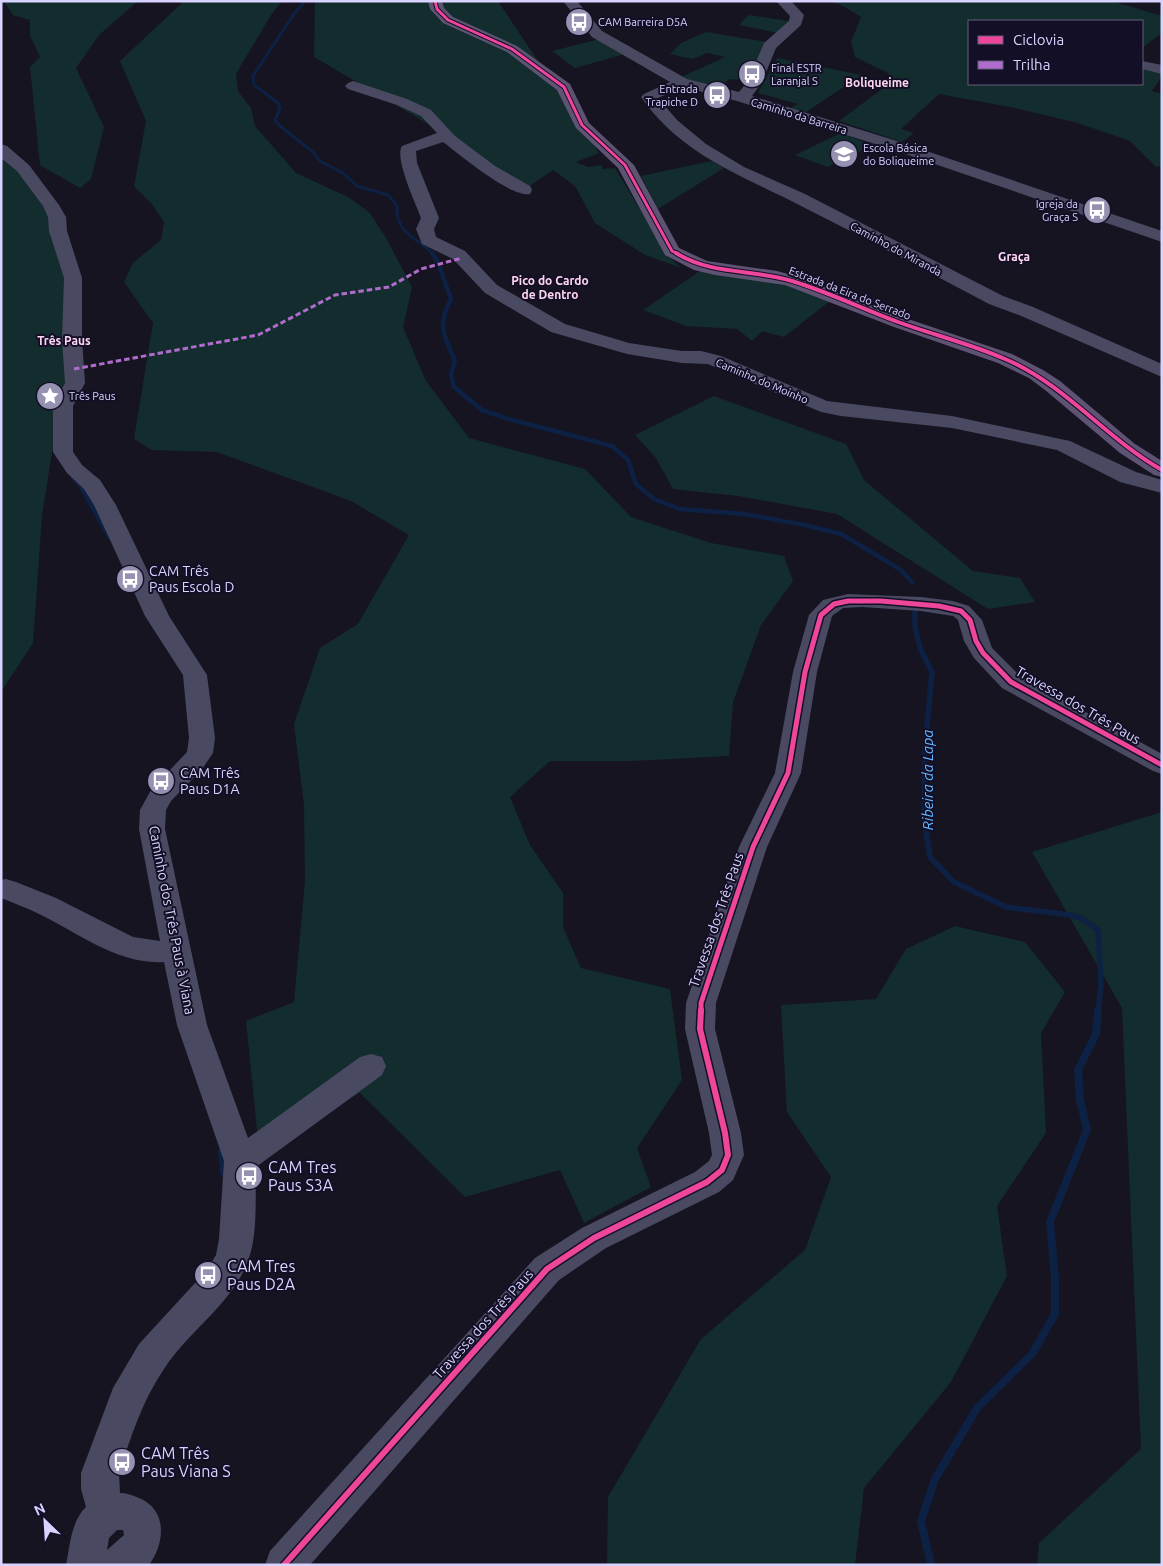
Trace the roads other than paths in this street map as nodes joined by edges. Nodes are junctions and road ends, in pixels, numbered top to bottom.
1 (435, 1) edge
2 (570, 1) edge
3 (783, 1) edge
4 (1143, 65) edge
5 (1162, 70) edge
6 (682, 82) junction
7 (353, 86) dead end
8 (742, 98) junction
9 (445, 136) junction
10 (1, 150) edge
11 (524, 190) dead end
12 (1162, 237) edge
13 (1162, 371) edge
14 (1162, 470) edge
15 (1162, 487) edge
16 (1162, 765) edge
17 (6, 890) dead end
18 (176, 951) junction
19 (371, 1066) dead end
20 (240, 1162) junction
21 (108, 1514) junction
22 (85, 1565) edge
23 (119, 1565) edge
24 (284, 1565) edge

1 - 14 main road, Estrada da Eira do Serrado
2 - 6 street, Caminho da Barreira
3 - 8 street
4 - 5 street
6 - 8 street, Caminho da Barreira
6 - 13 street, Caminho do Miranda
7 - 9 street
8 - 12 street, Caminho da Barreira
9 - 11 street
9 - 15 street, Caminho do Moinho
10 - 18 street, Caminho dos Três Paus à Viana
16 - 24 street, Travessa dos Três Paus
17 - 18 street
18 - 20 street, Caminho dos Três Paus à Viana
19 - 20 street
20 - 21 street, Caminho dos Três Paus à Viana
21 - 22 street
21 - 23 street

